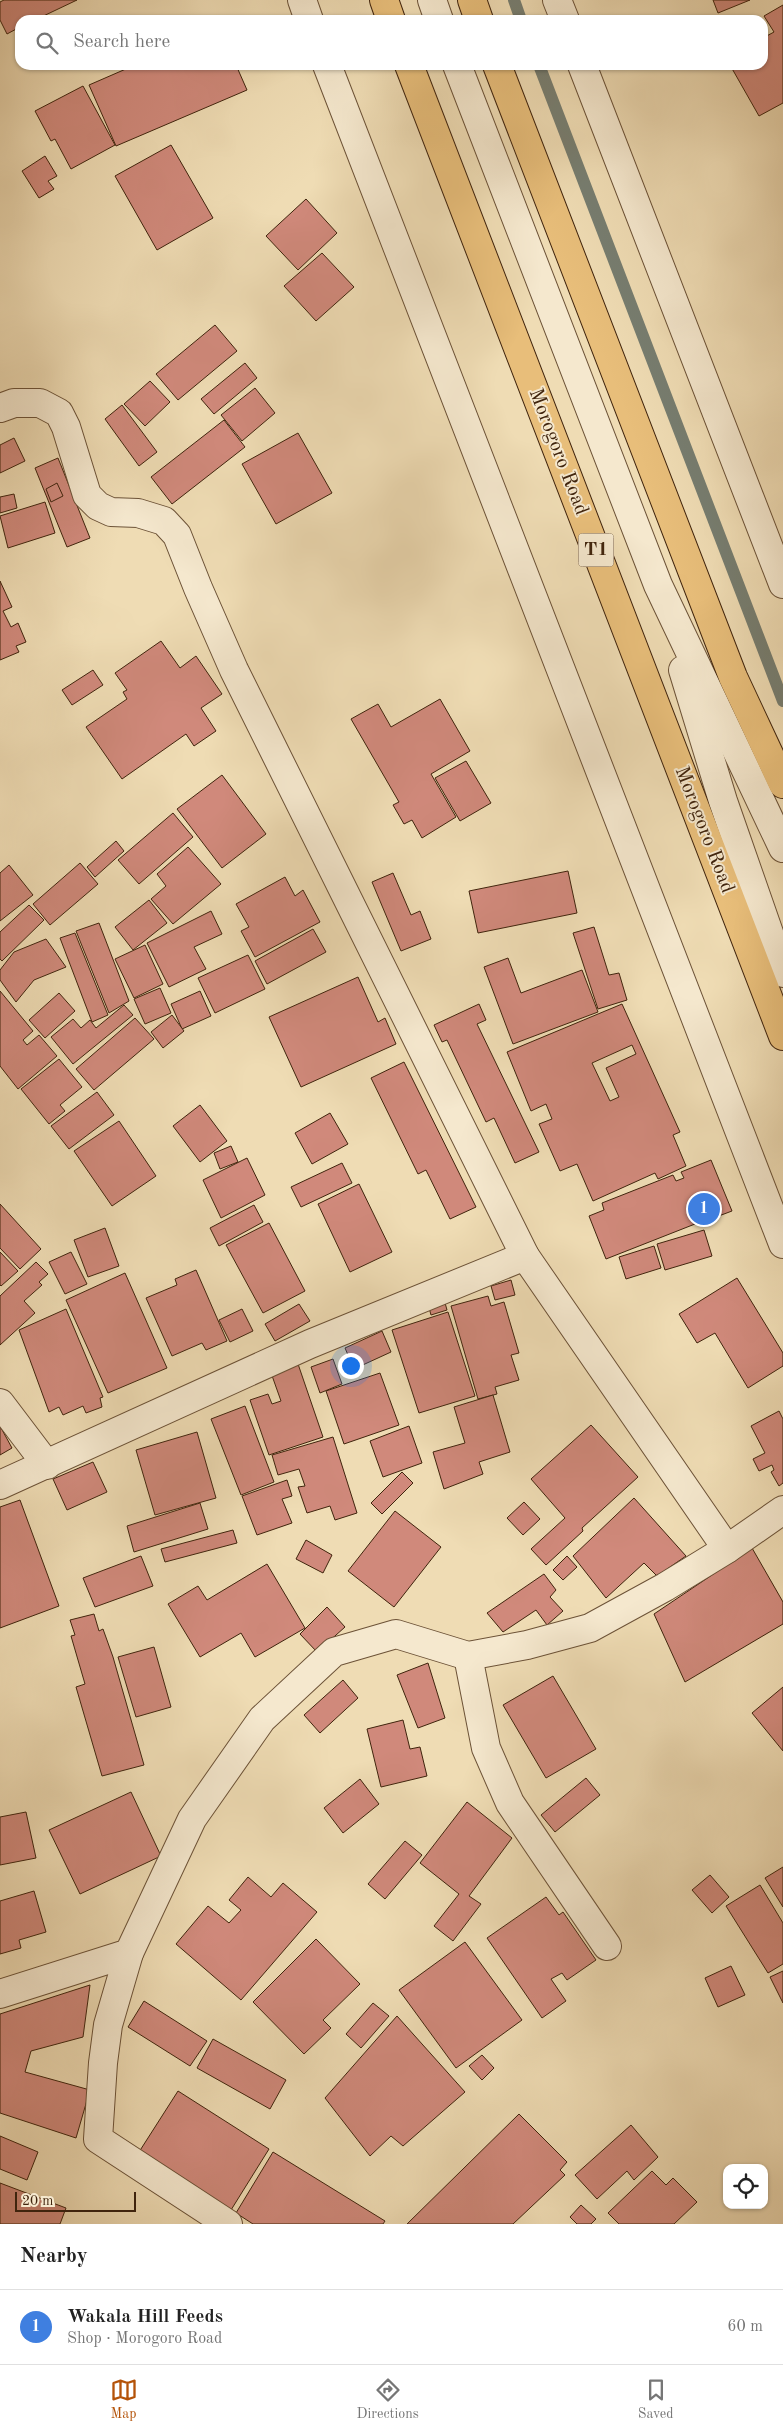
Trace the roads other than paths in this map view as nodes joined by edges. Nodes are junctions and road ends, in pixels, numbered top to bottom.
1 (302, 0) edge
2 (384, 0) edge
3 (432, 0) edge
4 (472, 0) edge
5 (557, 0) edge
6 (308, 15) edge
7 (389, 15) edge
8 (438, 15) edge
9 (478, 15) edge
10 (563, 15) edge
11 (329, 70) edge
12 (411, 70) edge
13 (459, 70) edge
14 (499, 70) edge
15 (584, 70) edge
16 (0, 408) edge
17 (783, 584) edge
18 (658, 585) junction
19 (783, 784) edge
20 (783, 848) edge
21 (783, 973) edge
22 (783, 1036) edge
23 (783, 1244) edge
24 (525, 1256) junction
25 (0, 1403) edge
26 (47, 1465) junction
27 (0, 1485) edge
28 (783, 1510) edge
29 (727, 1549) junction
30 (468, 1656) junction
31 (608, 1946) dead end
32 (129, 1953) junction
33 (0, 1994) edge
34 (228, 2224) edge

1 - 6 street
2 - 7 highway
3 - 8 street
4 - 9 highway
5 - 10 street
11 - 23 street
12 - 22 highway, Morogoro Road / T1
13 - 18 street, Morogoro Road
14 - 19 highway
15 - 17 street
16 - 24 street
18 - 20 street, Morogoro Road
18 - 21 street, Morogoro Road
24 - 26 street
24 - 29 street
25 - 26 street
26 - 27 street
28 - 29 street
29 - 30 street
30 - 31 street
30 - 32 street
32 - 33 street
32 - 34 street

